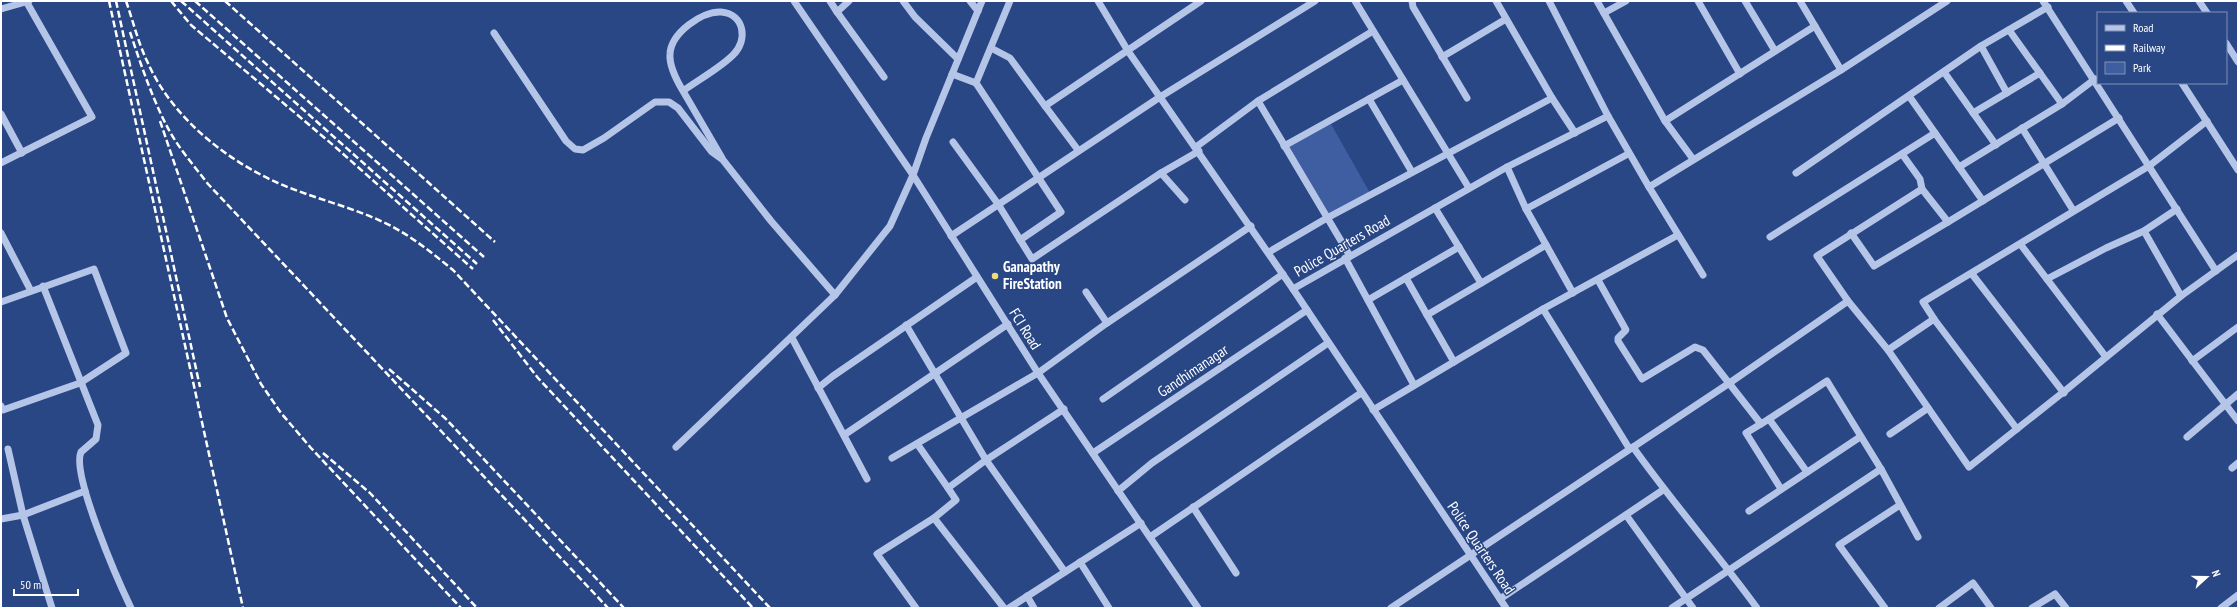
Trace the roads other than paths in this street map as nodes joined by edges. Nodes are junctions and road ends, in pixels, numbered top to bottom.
1 (27, 1) edge
2 (794, 1) edge
3 (830, 1) edge
4 (849, 1) edge
5 (903, 1) edge
6 (970, 1) edge
7 (982, 1) edge
8 (1010, 1) edge
9 (1098, 1) edge
10 (1201, 1) edge
11 (1315, 1) edge
12 (1354, 1) edge
13 (1412, 1) edge
14 (1496, 1) edge
15 (1549, 1) edge
16 (1596, 1) edge
17 (1626, 1) edge
18 (1698, 1) edge
19 (1745, 1) edge
20 (1800, 1) edge
21 (1947, 1) edge
22 (2126, 1) edge
23 (2199, 1) edge
24 (2046, 4) edge
25 (1, 9) edge
26 (978, 11) junction
27 (837, 12) junction
28 (2133, 12) edge
29 (2206, 12) edge
30 (1604, 13) junction
31 (1506, 19) junction
32 (1815, 26) junction
33 (2009, 30) junction
34 (1373, 31) junction
35 (494, 33) dead end
36 (2227, 45) edge
37 (1981, 46) junction
38 (991, 48) junction
39 (1128, 50) junction
40 (1775, 51) junction
41 (1442, 57) junction
42 (958, 58) junction
43 (2238, 62) edge
44 (1841, 70) junction
45 (1944, 72) junction
46 (2040, 73) junction
47 (952, 74) junction
48 (1740, 74) junction
49 (884, 77) dead end
50 (1403, 80) junction
51 (2095, 80) junction
52 (976, 83) junction
53 (2097, 83) edge
54 (2098, 84) edge
55 (2183, 84) edge
56 (683, 91) junction
57 (2007, 93) junction
58 (1909, 96) junction
59 (1160, 97) junction
60 (1468, 98) dead end
61 (1552, 98) junction
62 (1369, 99) junction
63 (1258, 101) junction
64 (2062, 104) junction
65 (1045, 106) junction
66 (1973, 113) junction
67 (1, 114) edge
68 (1608, 116) junction
69 (2119, 118) junction
70 (2206, 121) junction
71 (1665, 122) junction
72 (2022, 128) junction
73 (1575, 133) junction
74 (1935, 133) junction
75 (953, 142) dead end
76 (1996, 145) junction
77 (1284, 146) junction
78 (1197, 149) junction
79 (1078, 150) junction
80 (22, 153) junction
81 (1447, 153) junction
82 (1628, 154) junction
83 (1902, 154) junction
84 (1693, 159) junction
85 (723, 160) junction
86 (1, 163) edge
87 (2045, 164) junction
88 (2149, 166) junction
89 (1508, 167) junction
90 (1960, 167) junction
91 (2238, 168) edge
92 (1412, 172) junction
93 (1161, 174) junction
94 (1796, 174) dead end
95 (913, 175) junction
96 (1037, 178) junction
97 (1469, 188) junction
98 (1649, 188) junction
99 (1922, 188) junction
100 (1185, 200) dead end
101 (1983, 201) junction
102 (998, 204) junction
103 (1435, 208) junction
104 (1526, 209) junction
105 (2177, 209) junction
106 (2073, 210) junction
107 (1327, 218) junction
108 (1948, 222) junction
109 (1251, 226) junction
110 (2144, 231) junction
111 (1, 233) edge
112 (1851, 233) junction
113 (1678, 235) junction
114 (951, 236) junction
115 (1770, 237) dead end
116 (1020, 240) junction
117 (1546, 245) junction
118 (2021, 245) junction
119 (1459, 247) junction
120 (1269, 252) junction
121 (2238, 255) edge
122 (1348, 257) junction
123 (2216, 271) junction
124 (1283, 274) junction
125 (1972, 274) junction
126 (1703, 275) dead end
127 (977, 277) junction
128 (1406, 278) junction
129 (2047, 279) junction
130 (1598, 280) junction
131 (1481, 284) junction
132 (43, 286) junction
133 (1293, 289) junction
134 (31, 291) junction
135 (1086, 292) dead end
136 (1573, 293) junction
137 (835, 295) junction
138 (2181, 296) junction
139 (1368, 300) junction
140 (1848, 301) junction
141 (1, 302) edge
142 (1543, 309) junction
143 (1307, 310) junction
144 (2157, 314) junction
145 (1427, 316) junction
146 (1934, 319) junction
147 (1107, 323) junction
148 (1008, 324) junction
149 (906, 325) junction
150 (2238, 327) edge
151 (792, 338) junction
152 (1328, 343) junction
153 (1888, 350) junction
154 (2106, 357) junction
155 (2192, 361) junction
156 (1454, 362) junction
157 (935, 372) junction
158 (1038, 373) junction
159 (80, 383) junction
160 (1728, 384) junction
161 (1414, 385) junction
162 (818, 388) junction
163 (1361, 393) junction
164 (2064, 393) junction
165 (2238, 394) edge
166 (1103, 398) dead end
167 (2224, 403) junction
168 (1, 406) edge
169 (1928, 408) junction
170 (1064, 409) junction
171 (1373, 410) junction
172 (961, 417) junction
173 (1769, 419) junction
174 (2238, 421) edge
175 (1761, 424) junction
176 (2017, 430) junction
177 (1890, 434) dead end
178 (844, 435) junction
179 (2187, 436) dead end
180 (1860, 437) junction
181 (918, 445) junction
182 (676, 447) dead end
183 (1631, 448) junction
184 (8, 449) dead end
185 (1093, 453) junction
186 (892, 458) dead end
187 (986, 460) junction
188 (1881, 469) junction
189 (1807, 472) junction
190 (867, 480) dead end
191 (948, 488) junction
192 (1781, 489) junction
193 (85, 490) junction
194 (1663, 490) junction
195 (1118, 491) junction
196 (1900, 506) junction
197 (1193, 507) junction
198 (1749, 511) dead end
199 (23, 515) junction
200 (1626, 515) junction
201 (1, 518) edge
202 (934, 518) junction
203 (1140, 523) junction
204 (1150, 537) junction
205 (1918, 537) dead end
206 (1470, 555) junction
207 (1080, 562) junction
208 (1729, 569) junction
209 (1065, 572) junction
210 (1236, 573) dead end
211 (2238, 595) edge
212 (1027, 596) junction
213 (1686, 598) junction
214 (1500, 599) junction
215 (52, 608) edge
216 (131, 608) edge
217 (916, 608) edge
218 (1004, 608) edge
219 (1009, 608) edge
220 (1034, 608) edge
221 (1109, 608) edge
222 (1198, 608) edge
223 (1391, 608) edge
224 (1506, 608) edge
225 (1672, 608) edge
226 (1693, 608) edge
227 (1757, 608) edge
228 (1885, 608) edge
229 (1939, 608) edge
230 (1991, 608) edge
231 (2032, 608) edge
232 (2066, 608) edge
233 (2221, 608) edge

1 - 25 street
1 - 80 street
2 - 95 street, FCI Road
3 - 27 street
4 - 27 street
5 - 42 street
6 - 26 street
7 - 26 street
8 - 38 street
9 - 39 street
10 - 39 street
11 - 59 street
12 - 34 street
13 - 41 street
14 - 31 street
15 - 68 street
16 - 30 street
17 - 30 street
18 - 48 street
19 - 40 street
20 - 32 street
21 - 44 street
22 - 28 street
23 - 29 street
24 - 33 street
24 - 51 street
26 - 42 street
27 - 49 street
30 - 71 street
31 - 41 street
31 - 61 street
32 - 40 street
32 - 44 street
33 - 37 street
33 - 46 street
34 - 50 street
34 - 63 street
35 - 85 street
36 - 43 street
37 - 45 street
37 - 57 street
38 - 52 street
38 - 65 street
39 - 59 street
39 - 65 street
40 - 48 street
41 - 60 street
42 - 47 street
44 - 84 street
45 - 58 street
45 - 66 street
46 - 57 street
46 - 64 street
47 - 52 street
47 - 95 street
48 - 71 street
50 - 62 street
50 - 81 street
51 - 53 street
51 - 64 street
52 - 96 street
54 - 69 street
55 - 70 street
56 - 56 street
56 - 85 street
57 - 66 street
58 - 74 street
58 - 94 street
59 - 78 street
59 - 79 street
61 - 73 street
61 - 81 street
62 - 77 street
62 - 92 street
63 - 77 street
63 - 78 street
64 - 72 street
65 - 79 street
66 - 76 street
67 - 80 street
68 - 73 street, Police Quarters Road
68 - 82 street
69 - 87 street
69 - 88 street
70 - 88 street
70 - 91 street
71 - 84 street
72 - 76 street
72 - 87 street
73 - 89 street, Police Quarters Road
74 - 83 street
74 - 90 street
75 - 102 street
76 - 90 street
77 - 107 street
78 - 93 street
78 - 109 street
79 - 96 street
80 - 86 street
81 - 92 street
81 - 97 street
82 - 98 street
82 - 104 street
83 - 99 street
83 - 115 street
84 - 98 street
85 - 137 street
87 - 101 street
87 - 106 street
88 - 105 street
88 - 106 street
89 - 97 street, Police Quarters Road
89 - 104 street
90 - 101 street
92 - 107 street
93 - 100 street
93 - 116 street
95 - 114 street, FCI Road
95 - 137 street
96 - 102 street
96 - 116 street
97 - 103 street, Police Quarters Road
98 - 113 street
99 - 108 street
99 - 112 street
101 - 108 street
102 - 114 street
102 - 116 street
103 - 119 street
103 - 122 street, Police Quarters Road
104 - 117 street
105 - 110 street
105 - 123 street
106 - 118 street
107 - 120 street
107 - 122 street
108 - 112 street
109 - 120 street
109 - 147 street
110 - 129 street
110 - 138 street
111 - 134 street
112 - 140 street
113 - 126 street
113 - 130 street
114 - 127 street, FCI Road
117 - 131 street
117 - 136 street
118 - 125 street
118 - 129 street
119 - 128 street
119 - 131 street
120 - 124 street
121 - 123 street
122 - 133 street, Police Quarters Road
122 - 139 street
123 - 138 street
124 - 133 street
124 - 166 street
125 - 146 street
125 - 164 street
127 - 148 street, FCI Road
127 - 149 street
128 - 139 street
128 - 145 street
129 - 154 street
130 - 136 street
130 - 160 street
131 - 145 street
132 - 134 street
132 - 159 street
132 - 159 street
133 - 143 street, Police Quarters Road
134 - 141 street
135 - 147 street
136 - 142 street
137 - 151 street
138 - 144 street
139 - 161 street
140 - 153 street
140 - 160 street
142 - 156 street
142 - 183 street
143 - 152 street, Police Quarters Road
143 - 185 street, Gandhimanagar
144 - 154 street
144 - 155 street
145 - 156 street
146 - 153 street
146 - 176 street
147 - 158 street
148 - 157 street
148 - 158 street, FCI Road
149 - 157 street
149 - 162 street
150 - 155 street
151 - 162 street
151 - 182 street
152 - 163 street, Police Quarters Road
152 - 195 street
153 - 169 street
154 - 164 street
155 - 167 street
156 - 161 street
157 - 172 street
157 - 178 street
158 - 170 street, FCI Road
158 - 172 street
159 - 168 street
159 - 193 street
160 - 175 street
160 - 183 street
161 - 171 street
162 - 178 street
163 - 171 street, Police Quarters Road
163 - 197 street
164 - 176 street
165 - 167 street
167 - 174 street
167 - 179 street
169 - 176 street
169 - 177 street
170 - 185 street, FCI Road
170 - 187 street
171 - 206 street, Police Quarters Road
172 - 181 street
172 - 187 street
173 - 175 street
173 - 180 street
173 - 189 street
175 - 192 street
178 - 190 street
180 - 188 street
180 - 189 street
181 - 186 street
181 - 191 street
183 - 194 street
183 - 206 street
184 - 199 street
185 - 195 street, FCI Road
187 - 191 street
187 - 209 street
188 - 196 street
188 - 208 street
189 - 192 street
191 - 202 street
192 - 198 street
193 - 199 street
193 - 216 street
194 - 200 street
194 - 208 street
195 - 203 street, FCI Road
196 - 205 street
196 - 228 street
197 - 204 street
197 - 210 street
199 - 201 street
199 - 215 street
200 - 213 street
200 - 214 street
202 - 217 street
202 - 218 street
203 - 204 street, FCI Road
203 - 207 street
204 - 222 street, FCI Road
206 - 214 street, Police Quarters Road
206 - 223 street
207 - 209 street
207 - 221 street
208 - 213 street
208 - 227 street
209 - 212 street
211 - 233 street
212 - 219 street
212 - 220 street
213 - 225 street
213 - 226 street
214 - 224 street, Police Quarters Road
229 - 230 street
231 - 232 street

